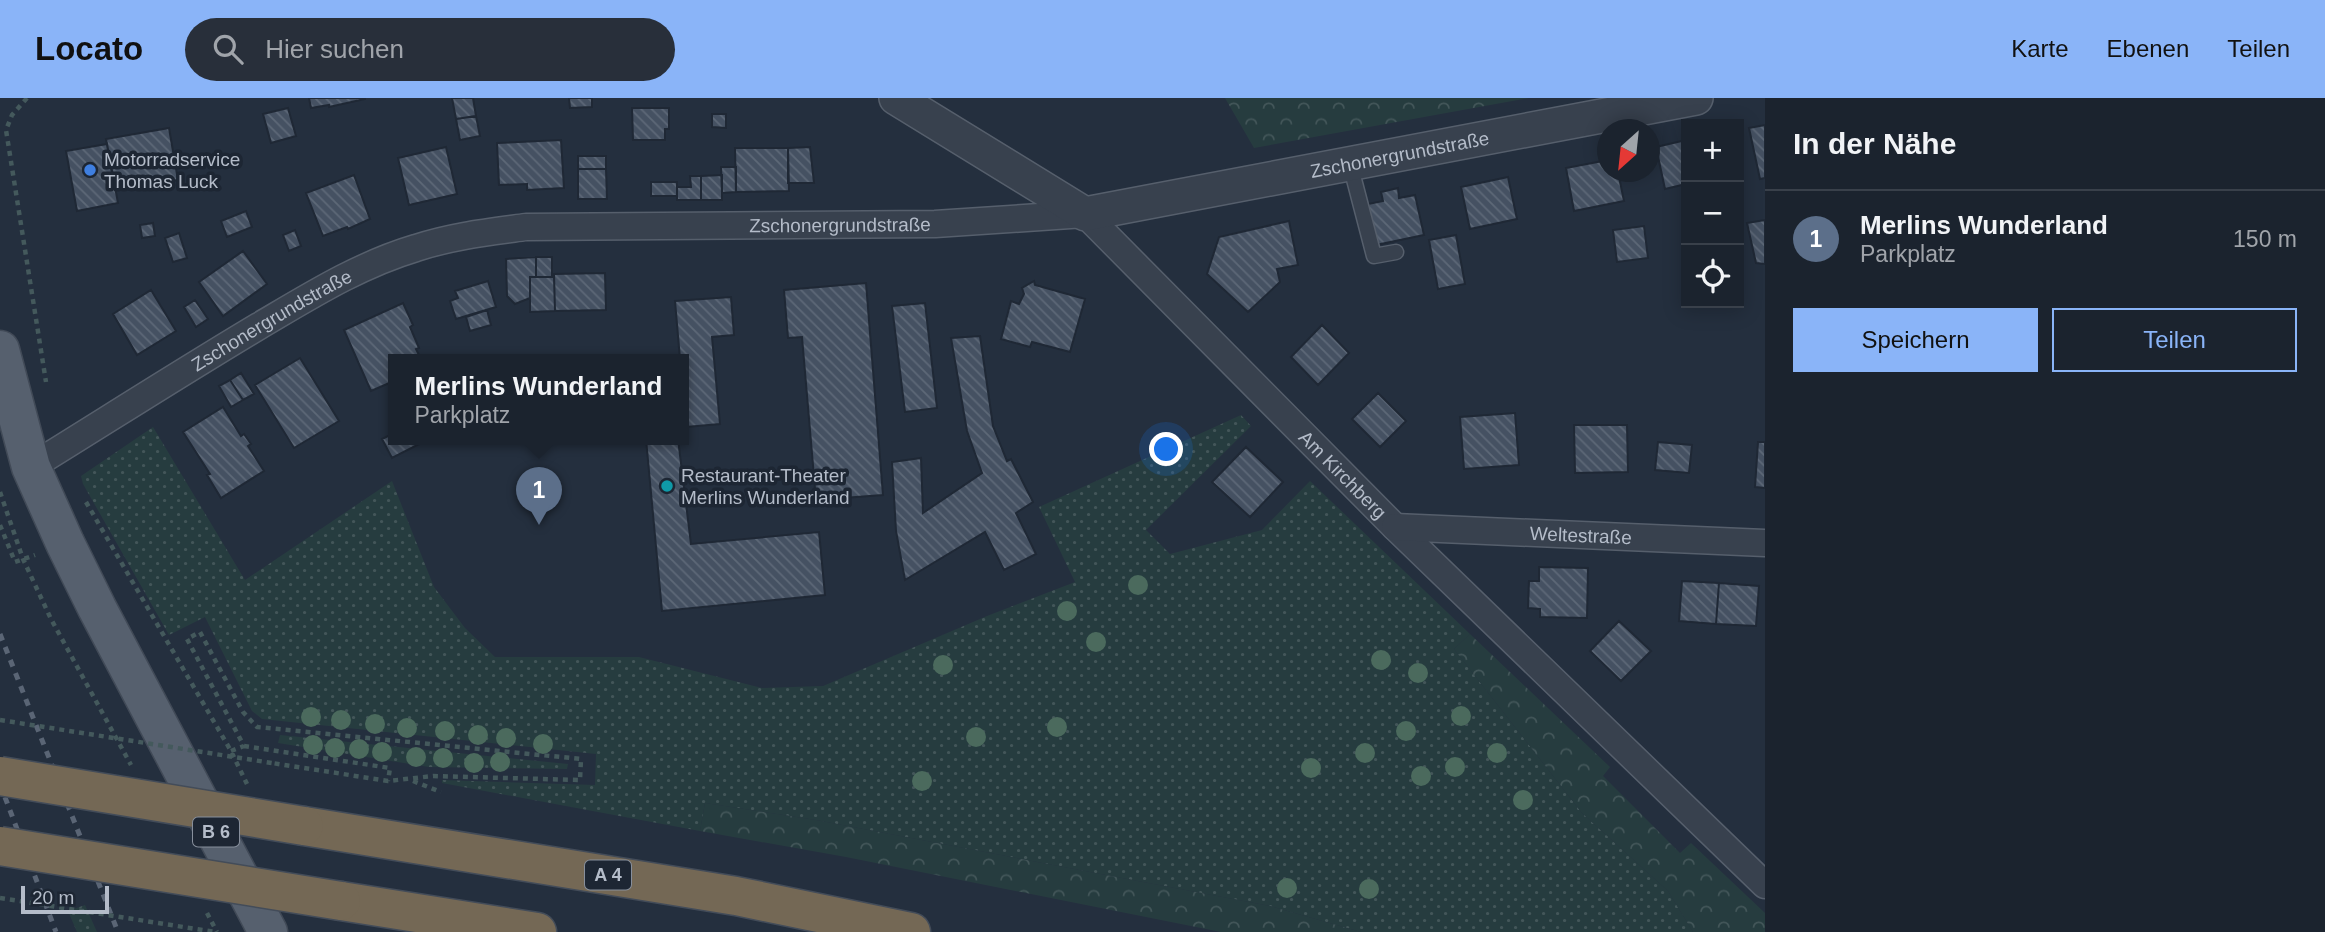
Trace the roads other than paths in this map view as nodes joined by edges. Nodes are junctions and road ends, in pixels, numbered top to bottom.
1 (896, 98) edge
2 (1696, 98) edge
3 (1350, 164) junction
4 (1085, 214) junction
5 (1396, 253) dead end
6 (0, 350) edge
7 (32, 467) junction
8 (1395, 527) junction
9 (1765, 543) edge
10 (0, 776) edge
11 (0, 846) edge
12 (1765, 885) edge
13 (268, 932) edge
14 (537, 932) edge
15 (911, 932) edge

1 - 4 street, Am Kirchberg
2 - 3 street, Zschonergrundstraße
3 - 4 street, Zschonergrundstraße
3 - 5 lane
4 - 7 street, Zschonergrundstraße
4 - 8 street, Am Kirchberg
6 - 7 main road, B 6
7 - 13 main road, B 6
8 - 9 street, Weltestraße
8 - 12 street, Am Kirchberg
10 - 15 highway, A 4, bridge
11 - 14 highway, bridge

